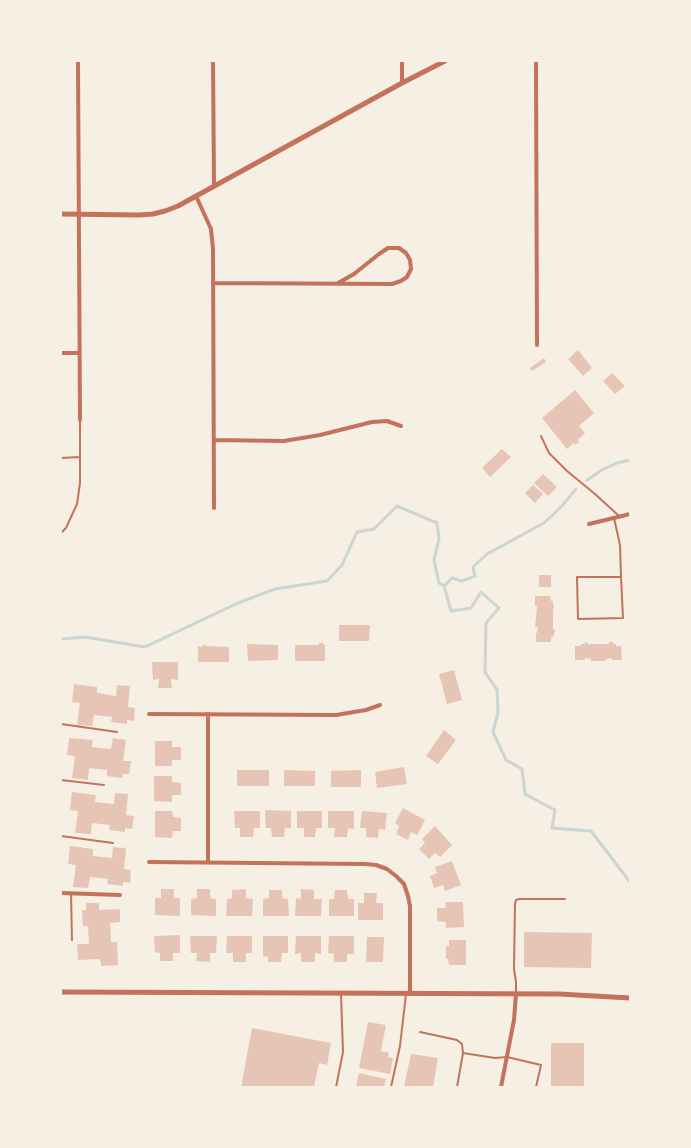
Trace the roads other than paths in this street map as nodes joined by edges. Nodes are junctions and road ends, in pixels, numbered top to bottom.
1 (78, 61) edge
2 (213, 61) edge
3 (402, 61) edge
4 (445, 61) edge
5 (536, 61) edge
6 (402, 83) junction
7 (214, 186) junction
8 (196, 196) junction
9 (61, 214) edge
10 (78, 214) junction
11 (213, 283) junction
12 (338, 283) junction
13 (537, 345) dead end
14 (61, 353) edge
15 (79, 353) junction
16 (80, 420) joint
17 (401, 426) dead end
18 (541, 436) dead end
19 (214, 440) junction
20 (80, 457) junction
21 (61, 458) edge
22 (214, 508) dead end
23 (630, 514) edge
24 (620, 516) junction
25 (614, 518) junction
26 (589, 524) dead end
27 (61, 533) edge
28 (621, 577) junction
29 (380, 705) dead end
30 (149, 714) dead end
31 (208, 714) junction
32 (61, 724) edge
33 (117, 732) dead end
34 (61, 780) edge
35 (104, 785) dead end
36 (61, 836) edge
37 (113, 843) dead end
38 (149, 862) dead end
39 (208, 863) junction
40 (61, 893) edge
41 (71, 893) junction
42 (120, 895) dead end
43 (565, 899) dead end
44 (72, 940) dead end
45 (61, 992) edge
46 (341, 993) junction
47 (408, 994) junction
48 (516, 994) junction
49 (630, 998) edge
50 (420, 1032) dead end
51 (463, 1053) junction
52 (507, 1057) junction
53 (336, 1087) edge
54 (392, 1087) edge
55 (457, 1087) edge
56 (501, 1087) edge
57 (536, 1087) edge

1 - 10 street
2 - 7 street
3 - 6 street
4 - 6 street
5 - 13 street
6 - 7 street
7 - 8 street
8 - 10 street
8 - 11 street
9 - 10 street
10 - 15 street
11 - 12 street
11 - 19 street
12 - 12 street
14 - 15 street
15 - 16 street
16 - 20 lane
17 - 19 street
18 - 24 lane
19 - 22 street
20 - 21 lane
20 - 27 lane
23 - 24 street
24 - 25 street
25 - 26 street
25 - 28 lane
28 - 28 lane
29 - 31 street
30 - 31 street
31 - 39 street
32 - 33 lane
34 - 35 lane
36 - 37 lane
38 - 39 street
39 - 47 street
40 - 41 street
41 - 42 street
41 - 44 lane
43 - 48 lane
45 - 46 street
46 - 47 street
46 - 53 lane
47 - 48 street
47 - 54 lane
48 - 49 street
48 - 52 street
50 - 51 lane
51 - 52 lane
51 - 55 lane
52 - 56 street
52 - 57 lane

